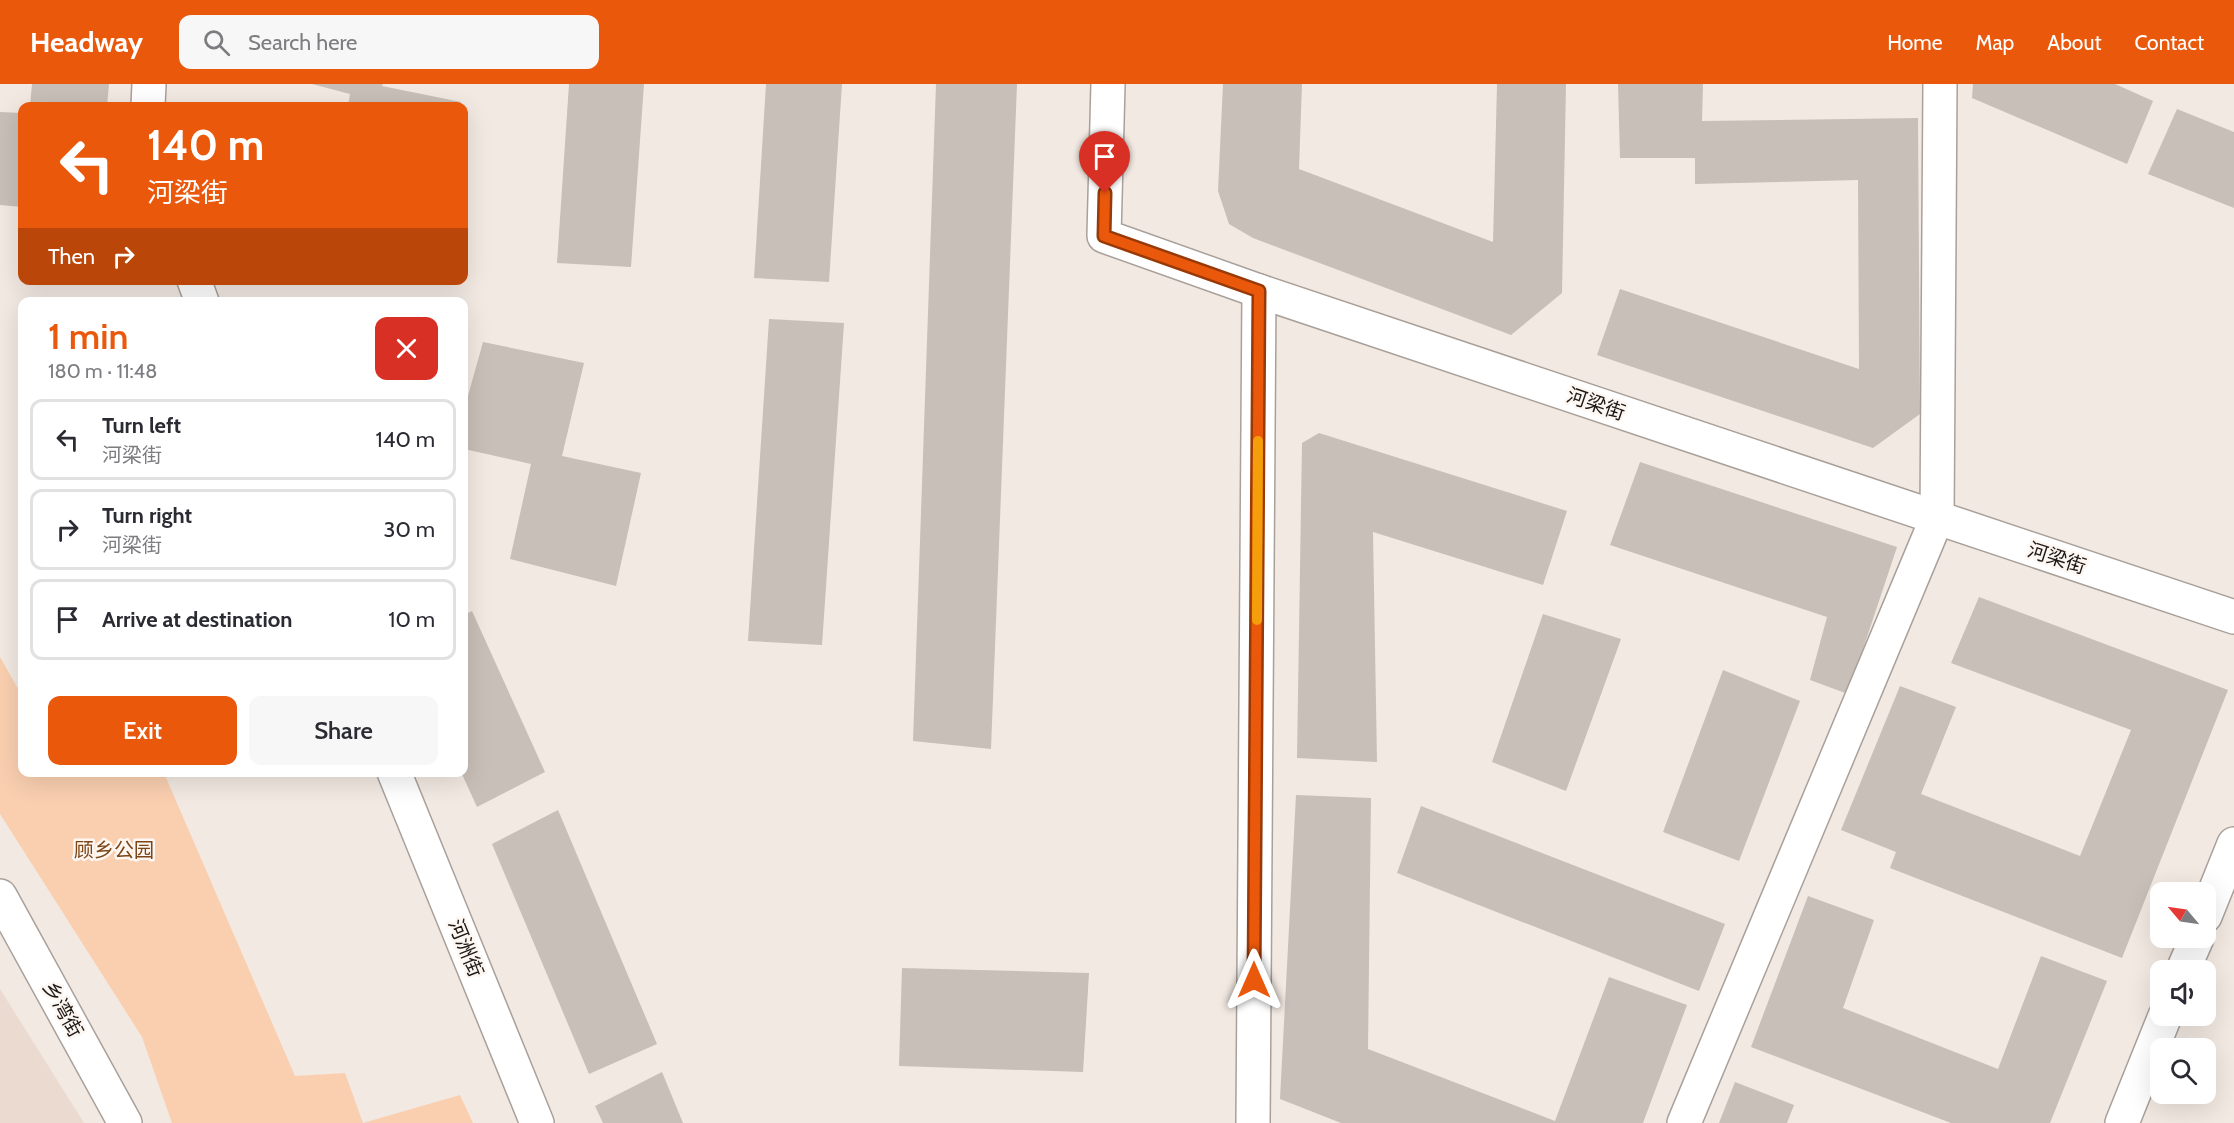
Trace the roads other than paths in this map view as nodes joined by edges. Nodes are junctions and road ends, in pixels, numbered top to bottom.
1 (149, 84) edge
2 (1108, 84) edge
3 (1940, 84) edge
4 (148, 102) edge
5 (1259, 291) junction
6 (1937, 518) junction
7 (2234, 617) edge
8 (396, 777) edge
9 (2234, 844) edge
10 (2216, 889) edge
11 (0, 896) edge
12 (2161, 1026) edge
13 (125, 1123) edge
14 (537, 1123) edge
15 (1253, 1123) edge
16 (1684, 1123) edge
17 (2122, 1123) edge

1 - 4 street
2 - 5 street, 河梁街
3 - 6 street
5 - 6 street, 河梁街
5 - 15 street
6 - 7 street, 河梁街
6 - 16 street
8 - 14 street, 河洲街
9 - 10 street
11 - 13 street, 乡湾街
12 - 17 street

